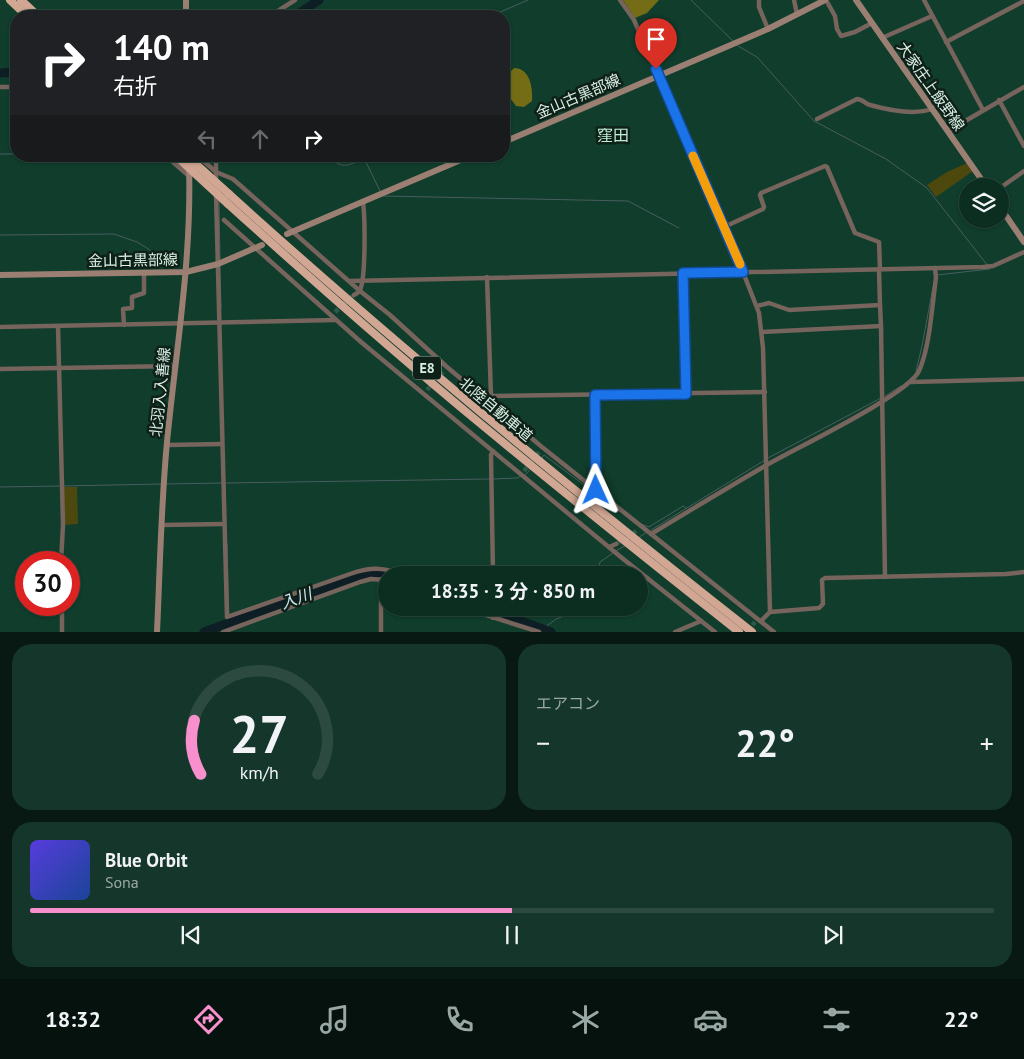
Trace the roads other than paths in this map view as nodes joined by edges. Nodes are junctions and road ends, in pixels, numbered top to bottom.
1 (10, 0) edge
2 (21, 0) edge
3 (295, 0) edge
4 (620, 0) edge
5 (759, 0) edge
6 (794, 0) edge
7 (826, 0) edge
8 (856, 0) edge
9 (924, 0) edge
10 (1024, 2) edge
11 (21, 10) edge
12 (32, 10) edge
13 (279, 10) edge
14 (798, 14) junction
15 (932, 16) junction
16 (872, 23) junction
17 (768, 29) junction
18 (882, 38) junction
19 (946, 42) junction
20 (659, 76) junction
21 (1024, 87) edge
22 (999, 100) junction
23 (932, 109) junction
24 (983, 110) junction
25 (817, 119) dead end
26 (948, 131) junction
27 (510, 139) edge
28 (1024, 146) edge
29 (173, 162) edge
30 (182, 162) edge
31 (188, 162) edge
32 (194, 162) edge
33 (205, 162) edge
34 (216, 162) edge
35 (456, 162) edge
36 (1024, 171) edge
37 (216, 172) junction
38 (189, 176) junction
39 (980, 178) edge
40 (1009, 182) edge
41 (363, 202) junction
42 (224, 220) dead end
43 (1009, 220) edge
44 (724, 227) junction
45 (290, 233) junction
46 (1024, 242) edge
47 (262, 245) dead end
48 (254, 249) junction
49 (1024, 252) edge
50 (218, 264) junction
51 (934, 268) junction
52 (880, 269) junction
53 (144, 272) junction
54 (186, 272) junction
55 (743, 272) junction
56 (683, 273) junction
57 (0, 275) edge
58 (487, 277) junction
59 (362, 280) junction
60 (350, 281) junction
61 (360, 291) junction
62 (354, 295) tunnel mouth
63 (880, 305) junction
64 (757, 306) junction
65 (335, 312) tunnel mouth
66 (334, 318) junction
67 (220, 323) junction
68 (180, 324) junction
69 (124, 325) junction
70 (58, 326) junction
71 (881, 326) junction
72 (0, 327) edge
73 (761, 332) junction
74 (176, 366) junction
75 (0, 368) edge
76 (58, 368) junction
77 (1024, 380) edge
78 (911, 382) junction
79 (765, 392) junction
80 (686, 394) junction
81 (595, 395) junction
82 (491, 396) junction
83 (882, 401) junction
84 (490, 402) junction
85 (222, 444) junction
86 (167, 445) junction
87 (492, 451) junction
88 (766, 465) junction
89 (596, 490) junction
90 (224, 524) junction
91 (162, 525) junction
92 (651, 534) junction
93 (624, 540) junction
94 (637, 546) junction
95 (610, 547) junction
96 (62, 551) edge
97 (493, 566) edge
98 (378, 568) edge
99 (1024, 572) edge
100 (885, 577) junction
101 (378, 580) edge
102 (770, 612) junction
103 (62, 616) edge
104 (383, 616) edge
105 (487, 616) edge
106 (493, 618) joint
107 (702, 621) junction
108 (758, 621) junction
109 (62, 632) edge
110 (157, 632) edge
111 (223, 632) edge
112 (382, 632) edge
113 (538, 632) edge
114 (675, 632) edge
115 (715, 632) edge
116 (739, 632) edge
117 (752, 632) edge
118 (774, 632) edge

1 - 11 highway
2 - 12 highway
3 - 13 street
4 - 20 street
5 - 17 street
6 - 14 street
7 - 14 main road, 金山古黒部線
7 - 16 street
8 - 16 main road, 大家庄上飯野線
9 - 15 street
10 - 19 street
14 - 17 main road, 金山古黒部線
15 - 18 street
15 - 19 street
16 - 18 main road, 大家庄上飯野線
17 - 20 main road, 金山古黒部線
18 - 23 main road, 大家庄上飯野線
19 - 24 street
20 - 27 main road, 金山古黒部線
20 - 44 street
21 - 22 street
22 - 24 street
22 - 28 street
23 - 25 street
23 - 26 main road, 大家庄上飯野線
24 - 26 street
26 - 39 main road, 大家庄上飯野線
29 - 38 street
30 - 93 highway, 北陸自動車道 / E8, bridge
31 - 38 main road, 北羽入入善線
32 - 93 highway, 北陸自動車道 / E8, bridge
33 - 37 street
34 - 37 street
35 - 41 main road
36 - 40 street
37 - 45 street
37 - 50 street
38 - 54 main road, 北羽入入善線
41 - 45 main road
41 - 59 street
42 - 48 street
43 - 46 main road
44 - 52 street
44 - 55 street
45 - 60 street
47 - 48 main road, 金山古黒部線
48 - 50 main road, 金山古黒部線
48 - 66 street
49 - 51 street
50 - 54 main road, 金山古黒部線
50 - 67 street
51 - 52 street
51 - 78 street
52 - 55 street
52 - 63 street
53 - 54 main road, 金山古黒部線
53 - 57 main road, 金山古黒部線
53 - 69 street
54 - 68 main road, 北羽入入善線
55 - 56 street
55 - 64 street
56 - 58 street
56 - 80 street
58 - 59 street
58 - 82 street
59 - 60 street
59 - 61 street
60 - 61 street
61 - 62 street
61 - 84 street
63 - 64 street
63 - 71 street
64 - 73 street
65 - 66 street
66 - 67 street
66 - 87 street
67 - 68 street
67 - 85 street
68 - 69 street
68 - 74 main road, 北羽入入善線
69 - 70 street
70 - 72 street
70 - 76 street
71 - 73 street
71 - 83 street
73 - 79 street
74 - 76 street
74 - 86 main road, 北羽入入善線
75 - 76 street
76 - 96 street
77 - 78 street
78 - 83 street
79 - 80 street
79 - 88 street
80 - 81 street
81 - 82 street
81 - 89 street
82 - 84 street
83 - 88 street
83 - 100 street
84 - 89 street
85 - 86 street
85 - 90 street
86 - 91 main road, 北羽入入善線
87 - 95 street
87 - 97 street
88 - 92 street
88 - 102 street
89 - 92 street
90 - 91 street
90 - 98 street
91 - 110 main road, 北羽入入善線
92 - 108 street
93 - 94 highway, 北陸自動車道 / E8
93 - 95 street
94 - 116 highway, 北陸自動車道 / E8
94 - 117 highway, 北陸自動車道 / E8
95 - 107 street
99 - 100 street
100 - 102 street
101 - 111 street
102 - 108 street
103 - 109 street
104 - 112 street
105 - 106 street
106 - 113 street
107 - 114 street
107 - 115 street
108 - 118 street

